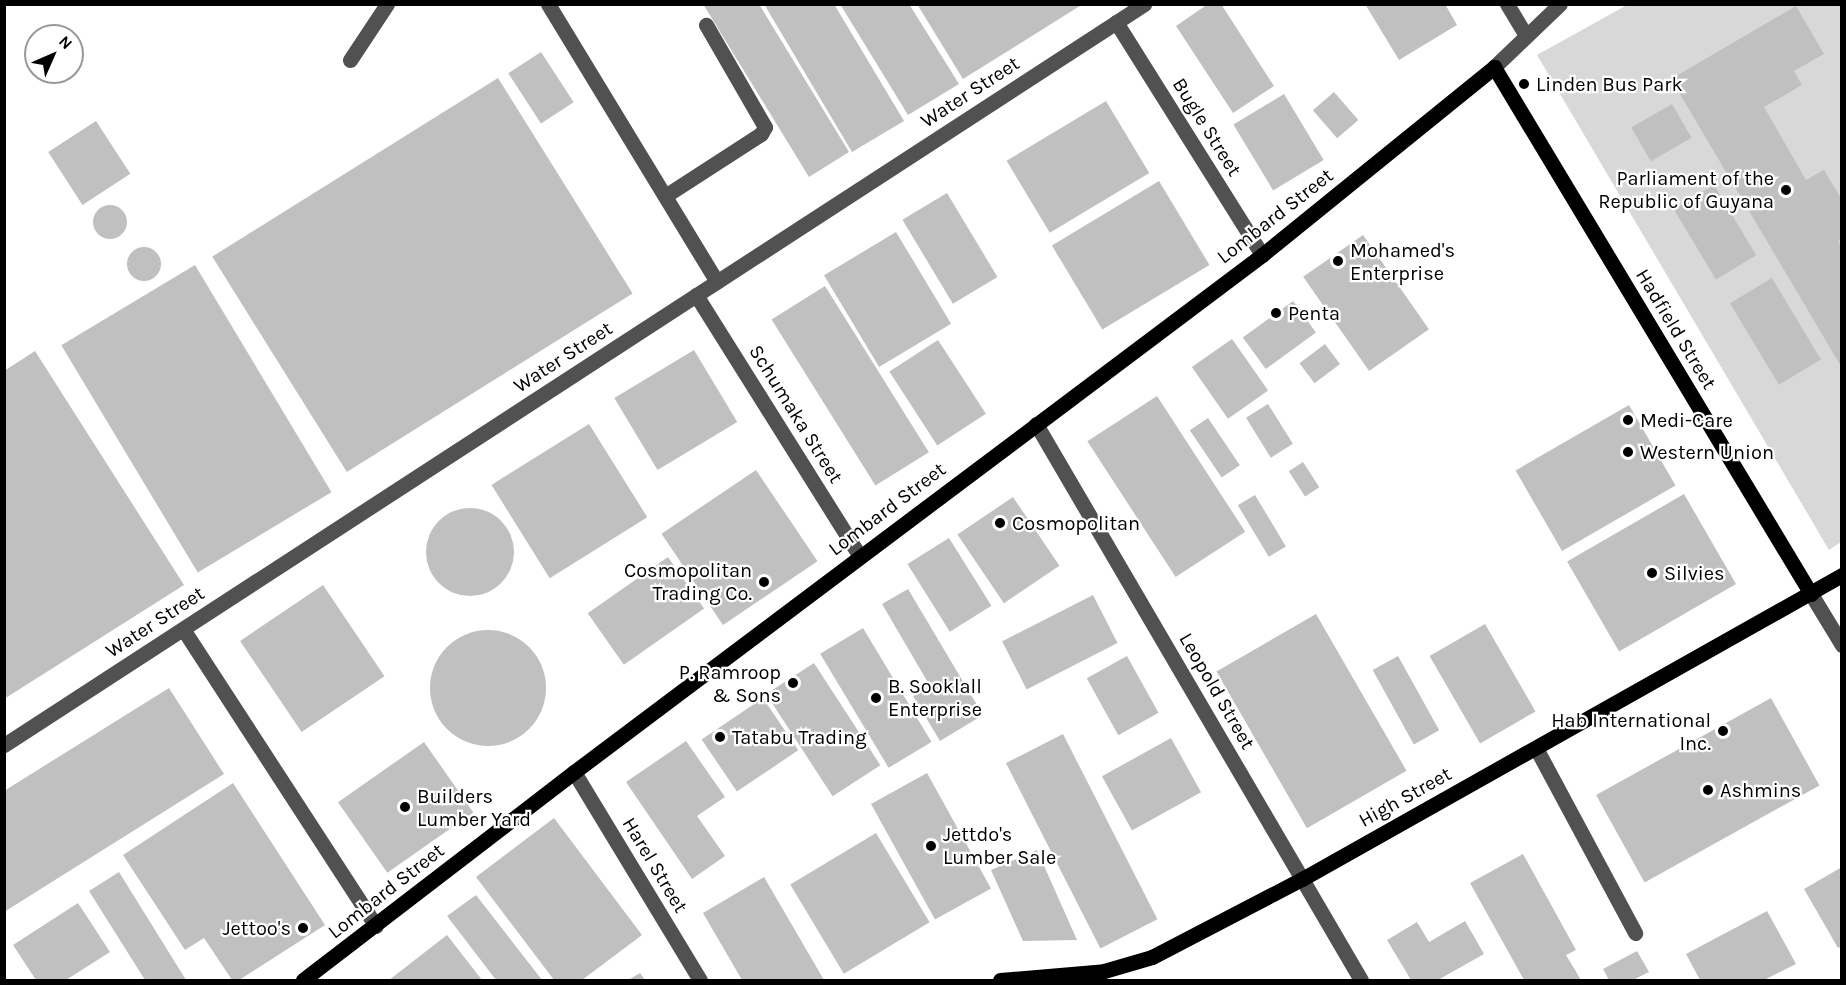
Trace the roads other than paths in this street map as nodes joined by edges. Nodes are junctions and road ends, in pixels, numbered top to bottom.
1 (387, 4) edge
2 (548, 4) edge
3 (1144, 4) edge
4 (1507, 4) edge
5 (1560, 4) edge
6 (1116, 22) junction
7 (706, 25) dead end
8 (1525, 34) junction
9 (350, 60) dead end
10 (1494, 66) junction
11 (664, 196) junction
12 (1262, 255) junction
13 (717, 282) junction
14 (696, 295) junction
15 (1036, 424) junction
16 (860, 556) junction
17 (1842, 575) edge
18 (1811, 594) junction
19 (183, 629) junction
20 (1842, 645) edge
21 (4, 745) edge
22 (1536, 748) junction
23 (574, 772) junction
24 (1302, 879) junction
25 (376, 926) junction
26 (1635, 933) dead end
27 (1041, 980) edge
28 (303, 981) edge
29 (700, 981) edge
30 (1000, 981) edge
31 (1361, 981) edge

1 - 9 street
2 - 11 street
3 - 6 street, Water Street
4 - 8 street
5 - 8 street
6 - 12 street, Bugle Street
6 - 13 street, Water Street
7 - 11 street
8 - 10 street
10 - 12 main road, Lombard Street
10 - 18 main road, Hadfield Street
11 - 13 street
12 - 15 main road, Lombard Street
13 - 14 street, Water Street
14 - 16 street, Schumaka Street
14 - 19 street, Water Street
15 - 16 main road, Lombard Street
15 - 24 street, Leopold Street
16 - 23 main road, Lombard Street
17 - 18 main road, High Street
18 - 20 street, Hadfield Street
18 - 22 main road, High Street
19 - 21 street, Water Street
19 - 25 street
22 - 24 main road, High Street
22 - 26 street
23 - 25 main road, Lombard Street
23 - 29 street, Harel Street
24 - 27 main road, High Street
24 - 31 street, Leopold Street
25 - 28 main road, Lombard Street
27 - 30 main road, High Street

